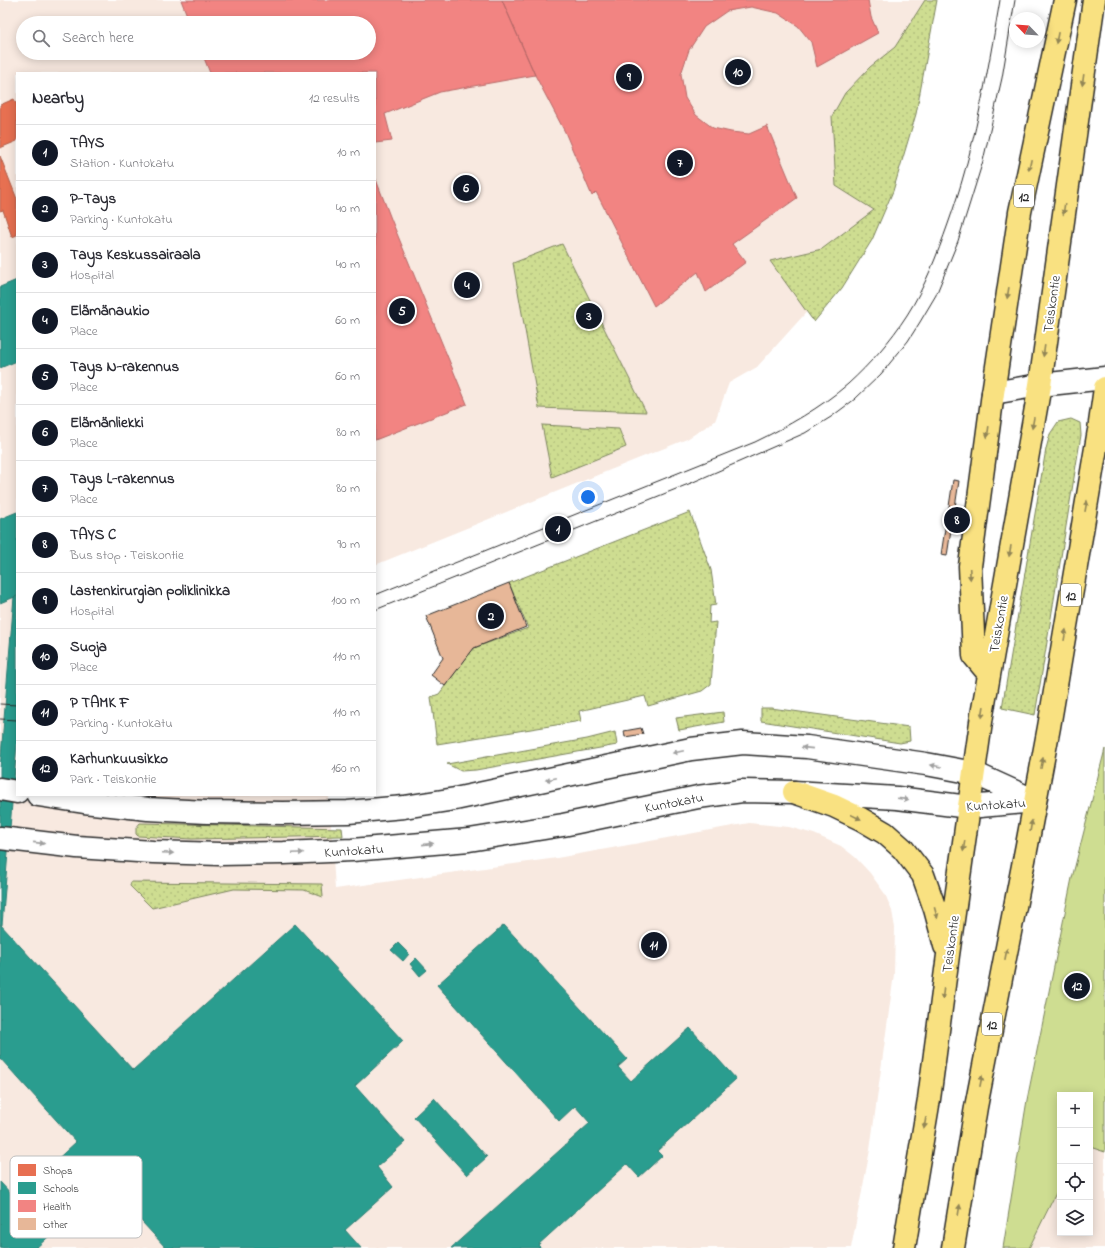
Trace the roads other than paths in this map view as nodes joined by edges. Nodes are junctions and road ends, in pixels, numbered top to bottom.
1 (1065, 0) edge
2 (1094, 0) edge
3 (1105, 378) edge
4 (1040, 385) junction
5 (1105, 388) edge
6 (993, 393) junction
7 (989, 674) junction
8 (974, 773) junction
9 (0, 789) edge
10 (16, 792) edge
11 (794, 792) junction
12 (46, 796) edge
13 (1035, 801) junction
14 (969, 808) junction
15 (0, 838) edge
16 (948, 955) junction
17 (904, 1248) edge
18 (953, 1248) edge

1 -> 6 highway, 12
2 -> 4 highway, Teiskontie
3 - 4 street
4 - 6 street
4 -> 7 highway, Teiskontie
13 -> 5 highway, 12
6 -> 7 highway, 12
7 -> 8 highway, Teiskontie
8 -> 12 street, Kuntokatu
8 - 13 street, Kuntokatu
8 - 14 highway, Teiskontie
9 - 10 street
11 -> 14 street, Kuntokatu
15 -> 11 street, Kuntokatu
11 -> 16 highway
13 - 14 street, Kuntokatu
18 -> 13 highway, 12
14 -> 16 highway, Teiskontie
16 -> 17 highway, Teiskontie

